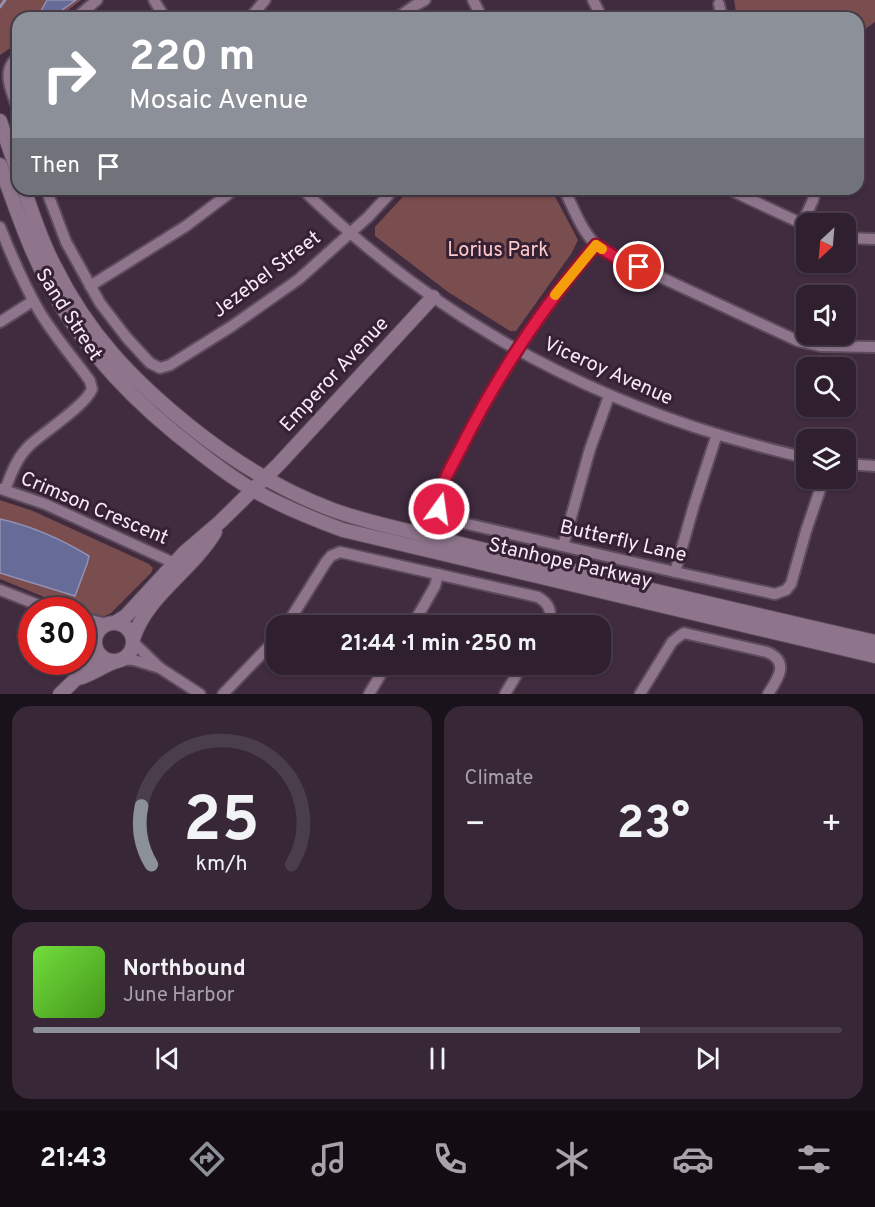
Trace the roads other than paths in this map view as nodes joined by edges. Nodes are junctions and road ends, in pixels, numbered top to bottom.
1 (97, 0) edge
2 (265, 0) edge
3 (425, 0) edge
4 (719, 4) dead end
5 (83, 12) edge
6 (255, 12) edge
7 (406, 12) edge
8 (721, 12) edge
9 (12, 62) edge
10 (12, 92) edge
11 (0, 121) edge
12 (12, 156) edge
13 (0, 165) edge
14 (26, 195) edge
15 (48, 195) edge
16 (227, 195) edge
17 (309, 195) edge
18 (389, 195) edge
19 (567, 195) edge
20 (741, 195) edge
21 (814, 195) edge
22 (809, 213) edge
23 (796, 221) edge
24 (0, 226) edge
25 (350, 233) junction
26 (856, 238) edge
27 (875, 239) edge
28 (596, 245) junction
29 (90, 286) junction
30 (434, 297) junction
31 (33, 301) junction
32 (0, 322) edge
33 (875, 348) edge
34 (517, 350) junction
35 (609, 396) junction
36 (717, 434) junction
37 (796, 456) edge
38 (856, 465) edge
39 (875, 466) edge
40 (265, 478) junction
41 (2, 489) edge
42 (820, 489) edge
43 (253, 490) junction
44 (220, 522) junction
45 (563, 546) junction
46 (174, 563) junction
47 (675, 572) junction
48 (438, 574) junction
49 (0, 590) edge
50 (18, 597) edge
51 (293, 615) edge
52 (418, 615) edge
53 (551, 615) edge
54 (96, 620) edge
55 (112, 623) junction
56 (96, 637) edge
57 (133, 641) junction
58 (875, 642) edge
59 (96, 645) edge
60 (266, 649) edge
61 (861, 652) junction
62 (875, 656) edge
63 (120, 660) junction
64 (160, 668) junction
65 (875, 670) edge
66 (80, 675) edge
67 (380, 675) edge
68 (516, 675) edge
69 (78, 678) junction
70 (60, 694) edge
71 (200, 694) edge
72 (223, 694) edge
73 (369, 694) edge
74 (505, 694) edge
75 (640, 694) edge
76 (768, 694) edge

1 - 5 street
2 - 6 street
3 - 7 street
4 - 8 street
9 - 10 street
11 - 12 main road
13 - 43 main road, Stanhope Parkway
14 - 40 main road, Stanhope Parkway
15 - 29 street
16 - 29 street
17 - 25 street, Viceroy Avenue
18 - 25 street, Jezebel Street
19 - 28 street
20 - 23 street
21 - 22 street
24 - 31 street, Sand Street
25 - 29 street, Jezebel Street
25 - 30 street, Viceroy Avenue
26 - 27 street
28 - 33 street
28 - 34 street
30 - 34 street, Viceroy Avenue
30 - 40 main road, Emperor Avenue
31 - 32 street
31 - 41 street, Sand Street
34 - 35 street, Viceroy Avenue
34 - 45 street, Butterfly Lane
35 - 36 street, Viceroy Avenue
35 - 45 street
36 - 37 street, Viceroy Avenue
36 - 47 street
38 - 39 street
40 - 43 main road, Emperor Avenue
40 - 58 main road, Stanhope Parkway
41 - 46 street, Crimson Crescent
42 - 47 street, Butterfly Lane
43 - 44 main road, Emperor Avenue
43 - 61 main road, Stanhope Parkway
44 - 46 main road
44 - 57 main road
45 - 47 street, Butterfly Lane
46 - 55 main road
48 - 51 street
48 - 52 street
48 - 53 street
49 - 50 street
54 - 55 street
55 - 56 main road
55 - 57 main road
57 - 63 main road
57 - 64 street
59 - 63 main road
60 - 72 street
61 - 62 main road, Stanhope Parkway
61 - 65 main road
63 - 64 street
63 - 69 main road
64 - 71 street
66 - 69 main road
67 - 73 street
68 - 74 street
69 - 70 main road
75 - 76 street

